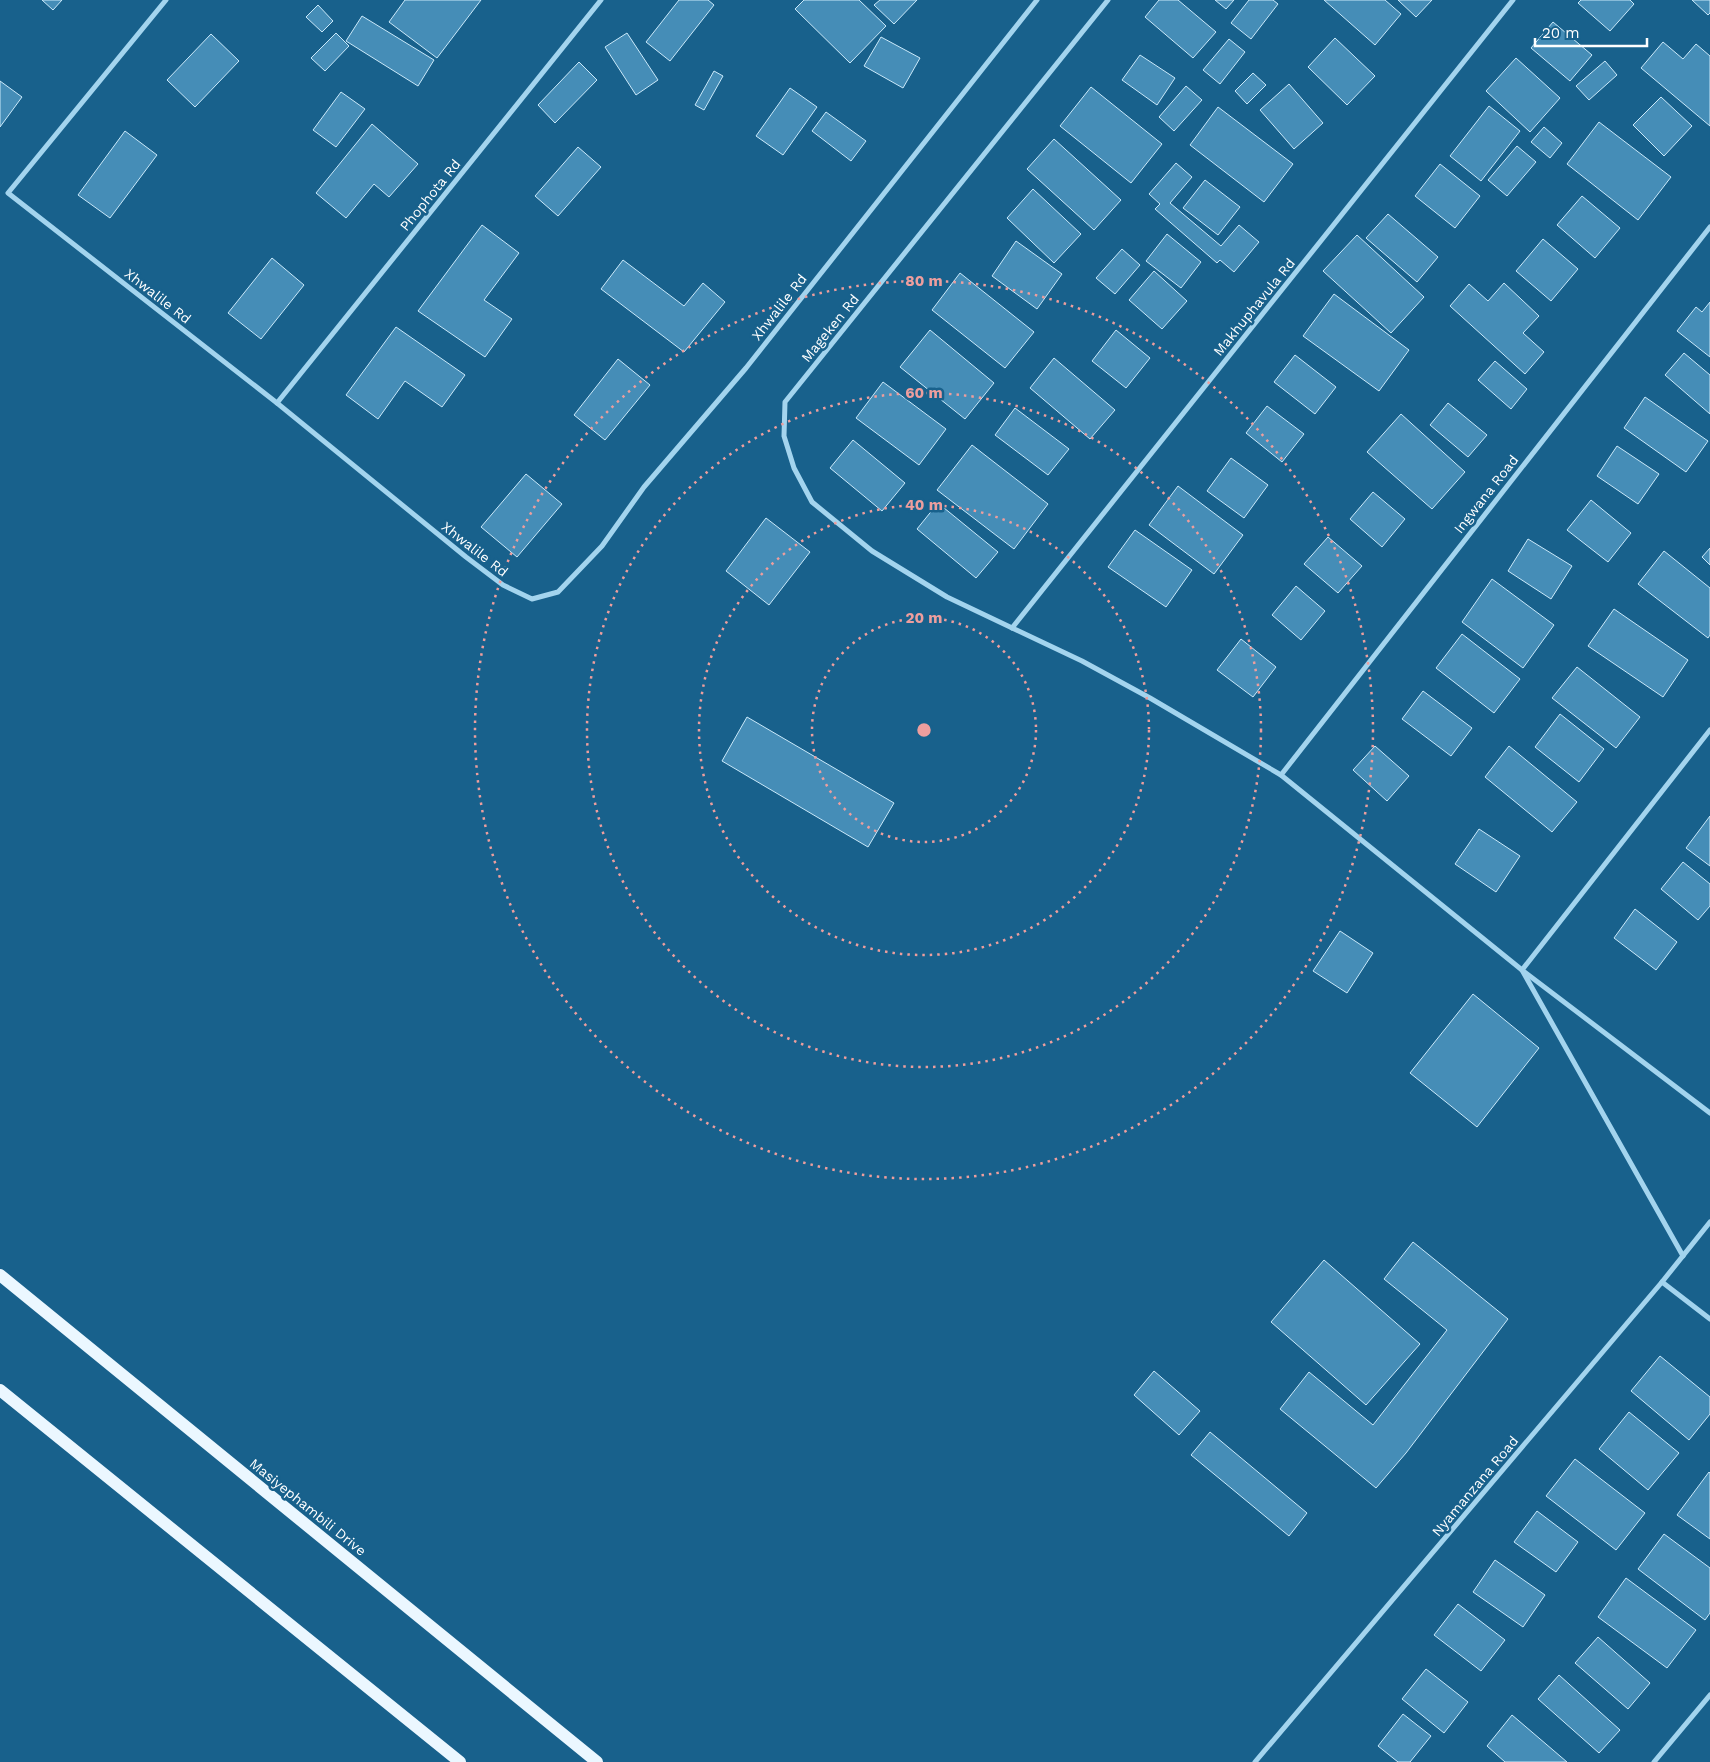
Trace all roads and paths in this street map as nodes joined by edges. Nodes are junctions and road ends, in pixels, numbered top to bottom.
1 (166, 0) edge
2 (601, 0) edge
3 (1038, 0) edge
4 (1108, 0) edge
5 (1513, 0) edge
6 (1710, 227) edge
7 (277, 403) junction
8 (1012, 628) junction
9 (1710, 730) edge
10 (1280, 775) junction
11 (1522, 970) junction
12 (1710, 1113) edge
13 (1710, 1222) edge
14 (1683, 1256) junction
15 (0, 1275) edge
16 (1662, 1282) junction
17 (1710, 1319) edge
18 (0, 1390) edge
19 (1710, 1695) edge
20 (460, 1762) edge
21 (597, 1762) edge
22 (1255, 1762) edge
23 (1654, 1762) edge

1 - 7 street, Xhwalile Rd
2 - 7 street, Phophota Rd
3 - 7 street, Xhwalile Rd
4 - 8 street, Mageken Rd
5 - 8 street, Makhuphavula Rd
6 - 10 street, Ingwana Road
8 - 10 street, Mageken Rd
9 - 11 street
10 - 11 street, Mageken Rd
11 - 12 street, Mageken Rd
11 - 14 street
13 - 14 street, Nyamanzana Road
14 - 16 street, Nyamanzana Road
15 - 21 main road, Masiyephambili Drive
16 - 17 street
16 - 22 street, Nyamanzana Road
18 - 20 main road
19 - 23 street

